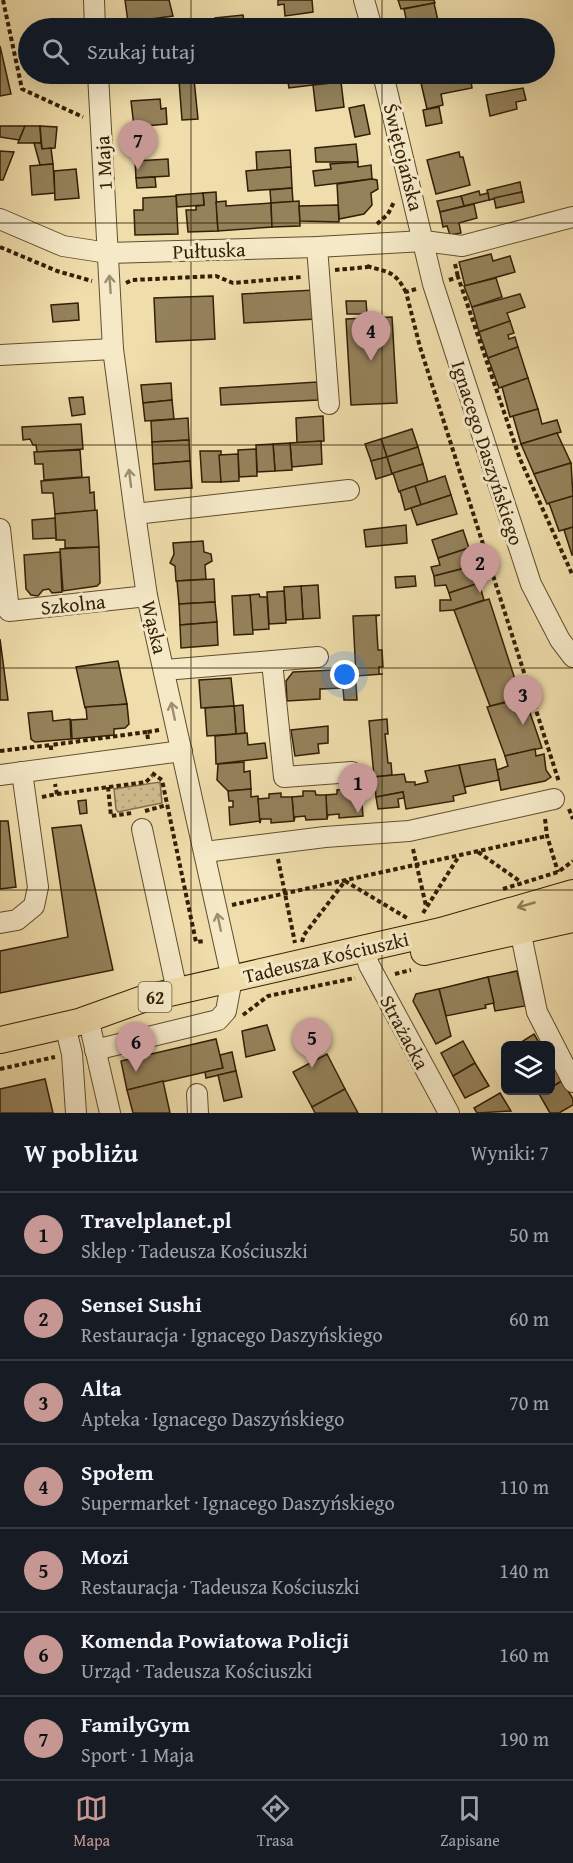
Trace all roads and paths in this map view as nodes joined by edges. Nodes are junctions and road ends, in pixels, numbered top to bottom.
1 (3, 0) edge
2 (94, 0) edge
3 (364, 0) edge
4 (95, 18) edge
5 (369, 18) edge
6 (18, 70) edge
7 (21, 84) edge
8 (99, 84) edge
9 (385, 84) edge
10 (86, 118) dead end
11 (573, 217) edge
12 (0, 219) edge
13 (423, 241) junction
14 (0, 247) edge
15 (317, 247) junction
16 (108, 253) junction
17 (368, 267) dead end
18 (57, 271) dead end
19 (320, 273) junction
20 (147, 279) dead end
21 (113, 349) junction
22 (0, 355) edge
23 (329, 404) dead end
24 (349, 490) dead end
25 (135, 514) junction
26 (0, 529) edge
27 (568, 564) dead end
28 (573, 576) edge
29 (147, 596) junction
30 (4, 612) edge
31 (318, 657) dead end
32 (573, 657) edge
33 (272, 662) junction
34 (165, 670) junction
35 (531, 691) dead end
36 (51, 745) dead end
37 (0, 751) edge
38 (182, 751) junction
39 (22, 772) junction
40 (352, 772) dead end
41 (0, 775) edge
42 (152, 776) dead end
43 (108, 787) junction
44 (57, 794) dead end
45 (557, 794) junction
46 (167, 805) dead end
47 (573, 818) edge
48 (142, 829) dead end
49 (409, 831) junction
50 (547, 836) junction
51 (274, 844) junction
52 (205, 852) junction
53 (477, 852) junction
54 (459, 856) junction
55 (573, 861) edge
56 (417, 865) junction
57 (345, 880) junction
58 (521, 882) dead end
59 (573, 893) edge
60 (285, 894) junction
61 (229, 906) dead end
62 (426, 908) junction
63 (421, 915) dead end
64 (573, 919) edge
65 (0, 923) edge
66 (416, 923) dead end
67 (520, 930) junction
68 (370, 964) junction
69 (417, 968) dead end
70 (177, 992) junction
71 (235, 997) junction
72 (78, 1023) junction
73 (0, 1040) edge
74 (95, 1050) junction
75 (72, 1054) junction
76 (0, 1069) edge
77 (573, 1082) edge
78 (76, 1113) edge
79 (110, 1113) edge
80 (449, 1113) edge

1 - 6 path
2 - 4 street
3 - 5 street
7 - 10 path
8 - 16 street, 1 Maja
9 - 13 street, Świętojańska
11 - 13 street, Pułtuska
12 - 16 street, Pułtuska
13 - 15 street, Pułtuska
13 - 32 street, Ignacego Daszyńskiego
14 - 18 path
15 - 16 street, Pułtuska
15 - 19 street
21 -> 16 street, Wąska
17 - 19 path
19 - 20 path
19 - 23 street
21 - 22 street
25 -> 21 street, Wąska
24 - 25 street
25 - 29 street, Wąska
26 - 30 street, Szkolna
27 - 28 path
29 - 30 street, Szkolna
29 - 34 street, Wąska
31 - 33 street
33 - 34 street
33 - 40 street
38 -> 34 street, Wąska
35 - 45 path
36 - 37 path
38 - 39 street
38 - 52 street, Wąska
39 - 41 street
39 - 65 street
42 - 43 path
43 - 44 path
43 - 46 path
45 - 47 path
45 - 49 street
45 - 50 path
48 - 70 street
49 - 51 street
49 - 56 path
50 - 53 path
50 - 55 path
51 - 52 street
51 - 60 path
71 -> 52 street, Wąska
53 - 54 path
53 - 58 path
54 - 56 path
54 - 62 path
56 - 57 path
56 - 62 path
57 - 60 path
57 - 60 path
57 - 66 path
59 -> 68 main road, Tadeusza Kościuszki / 62
60 - 61 path
62 - 63 path
64 - 67 main road, 62
67 - 68 main road, Tadeusza Kościuszki / 62
67 - 77 street
68 - 69 path
68 - 71 main road, Tadeusza Kościuszki / 62
68 - 71 path
68 - 80 street, Strażacka
70 - 71 main road, Tadeusza Kościuszki / 62
70 - 72 main road, Tadeusza Kościuszki / 62
71 - 72 main road, Tadeusza Kościuszki / 62
71 - 74 street
72 - 73 main road, Tadeusza Kościuszki / 62
72 - 74 street
72 - 75 street
74 - 79 street
75 - 76 path
75 - 78 street

